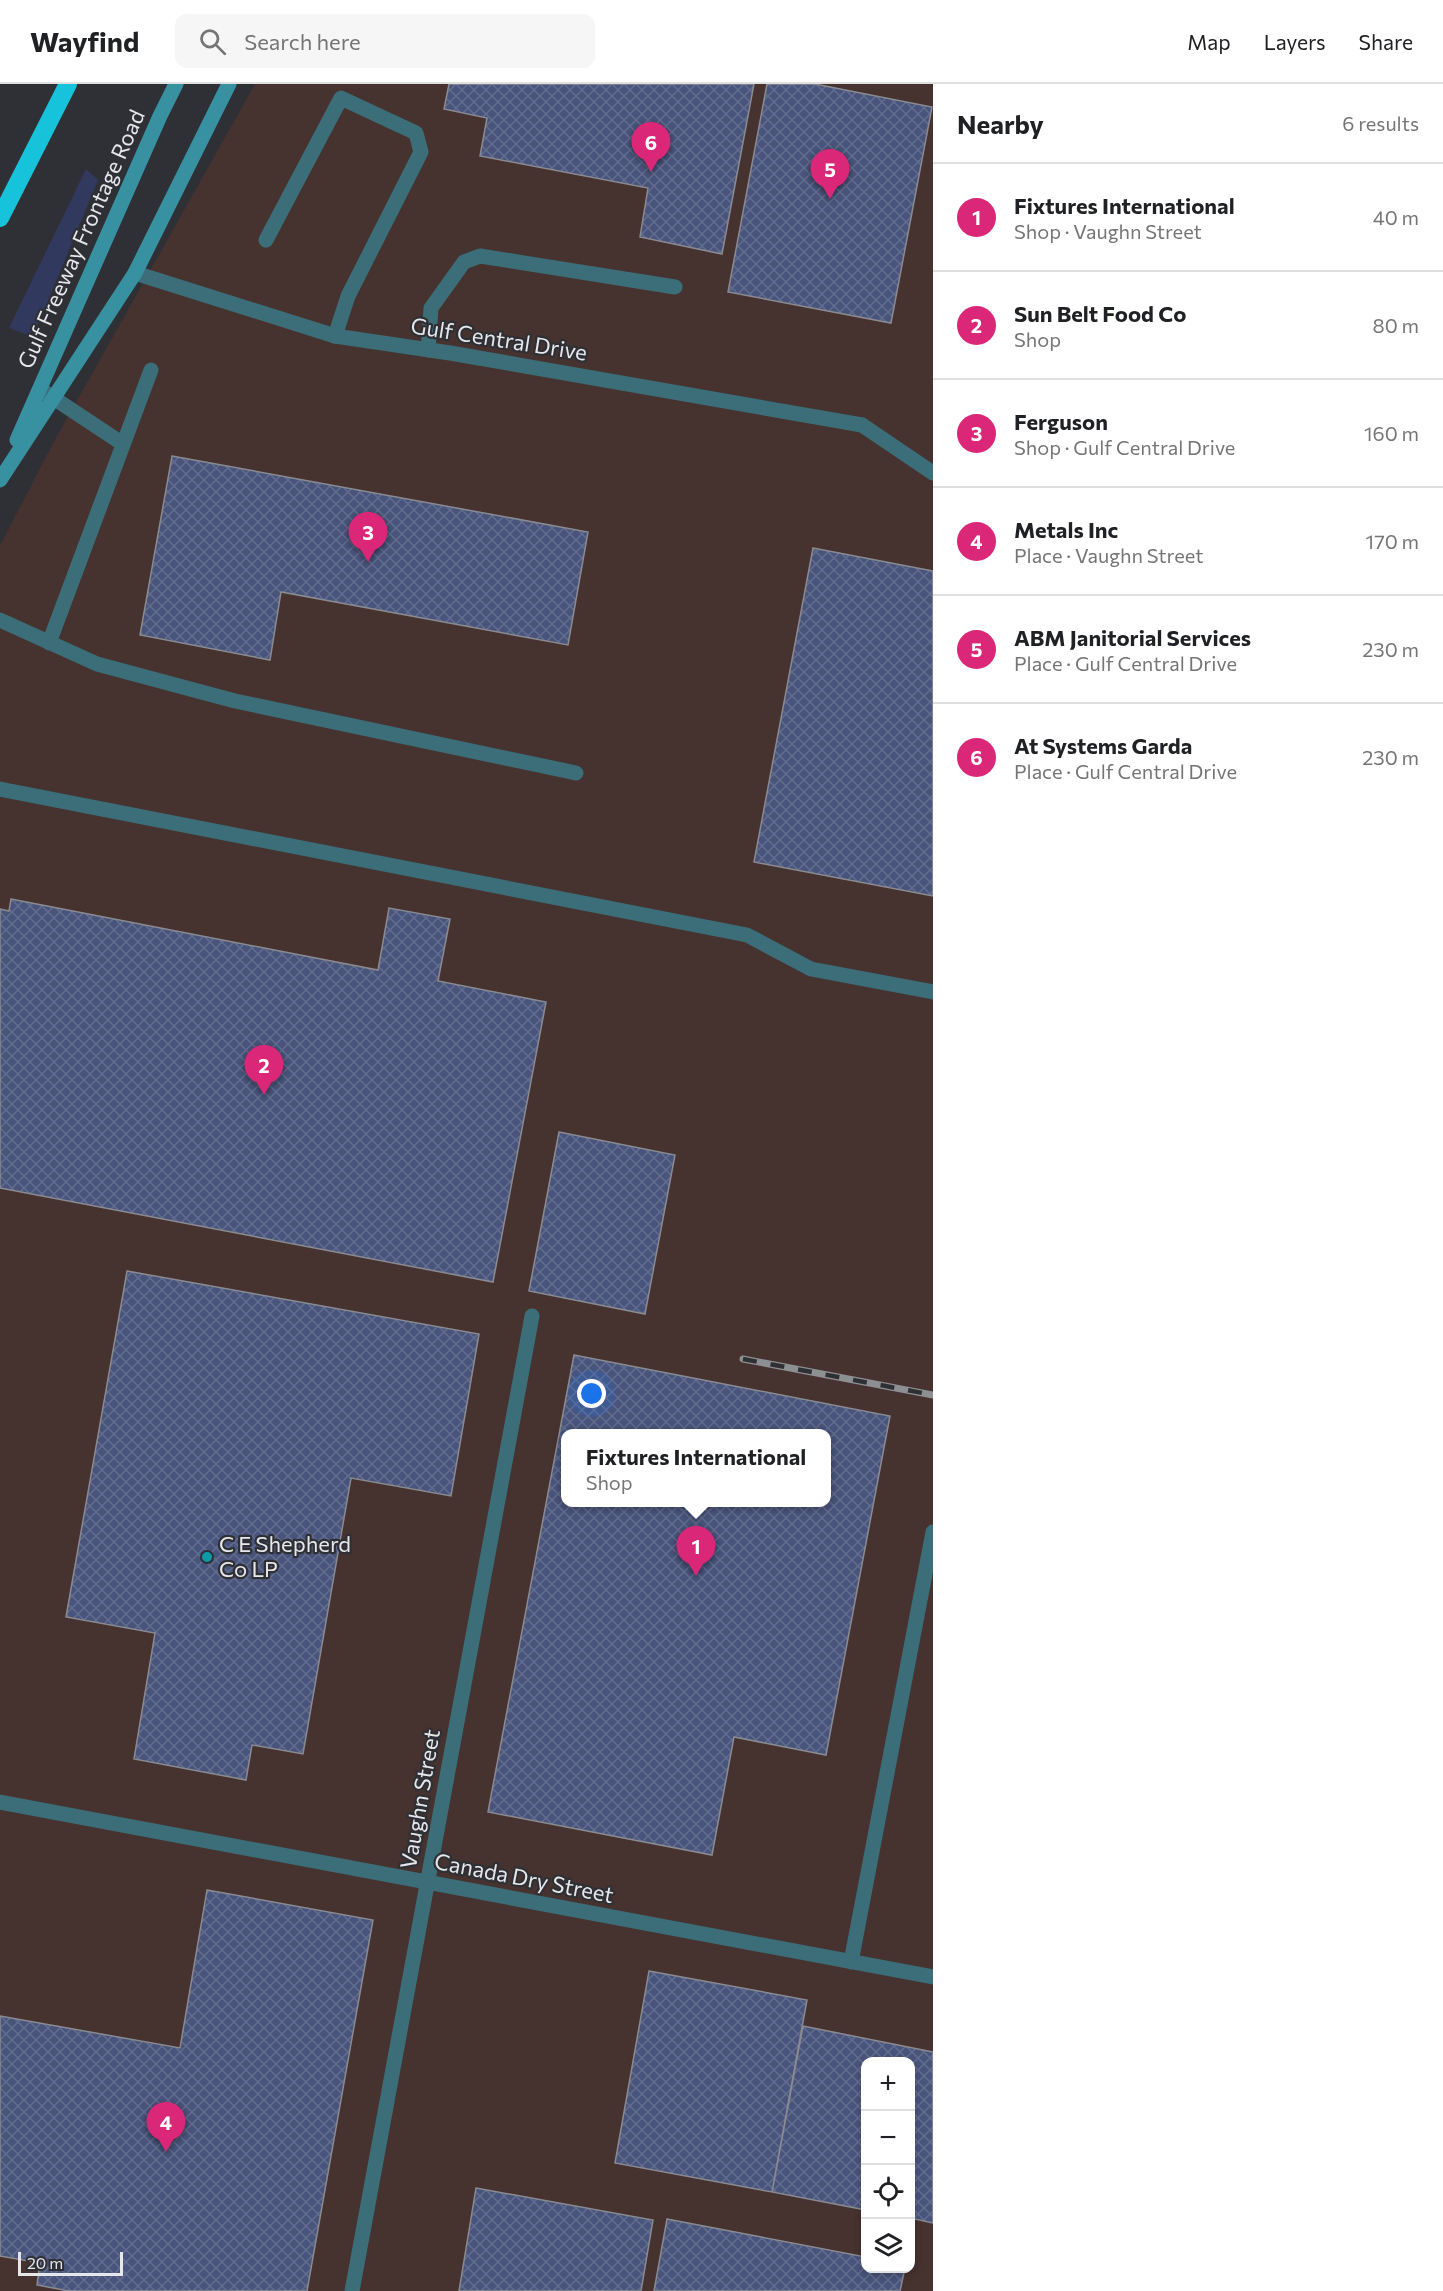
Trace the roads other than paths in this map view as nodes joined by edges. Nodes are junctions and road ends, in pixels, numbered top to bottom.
1 (68, 84) edge
2 (176, 84) edge
3 (229, 84) edge
4 (344, 91) edge
5 (0, 218) edge
6 (266, 240) dead end
7 (135, 273) junction
8 (675, 287) dead end
9 (335, 336) junction
10 (428, 350) junction
11 (151, 370) dead end
12 (40, 389) junction
13 (54, 398) junction
14 (123, 444) junction
15 (933, 473) edge
16 (0, 480) edge
17 (0, 620) edge
18 (49, 642) junction
19 (576, 773) dead end
20 (0, 789) edge
21 (933, 992) edge
22 (532, 1316) dead end
23 (933, 1532) edge
24 (0, 1802) edge
25 (428, 1883) junction
26 (851, 1962) junction
27 (933, 1977) edge
28 (352, 2291) edge

1 - 5 highway
2 - 12 main road, Gulf Freeway Frontage Road
3 - 7 main road
4 - 6 street
4 - 9 street
7 - 9 street, Gulf Central Drive
7 - 13 main road
8 - 10 street
9 - 10 street, Gulf Central Drive
10 - 15 street, Gulf Central Drive
11 - 14 street
12 - 13 street
12 - 16 main road, Gulf Freeway Frontage Road
13 - 14 street
13 - 16 main road
14 - 18 street
17 - 18 street
18 - 19 street
20 - 21 street
22 - 25 street, Vaughn Street
23 - 26 street
24 - 25 street, Canada Dry Street
25 - 26 street, Canada Dry Street
25 - 28 street, Vaughn Street
26 - 27 street, Canada Dry Street

